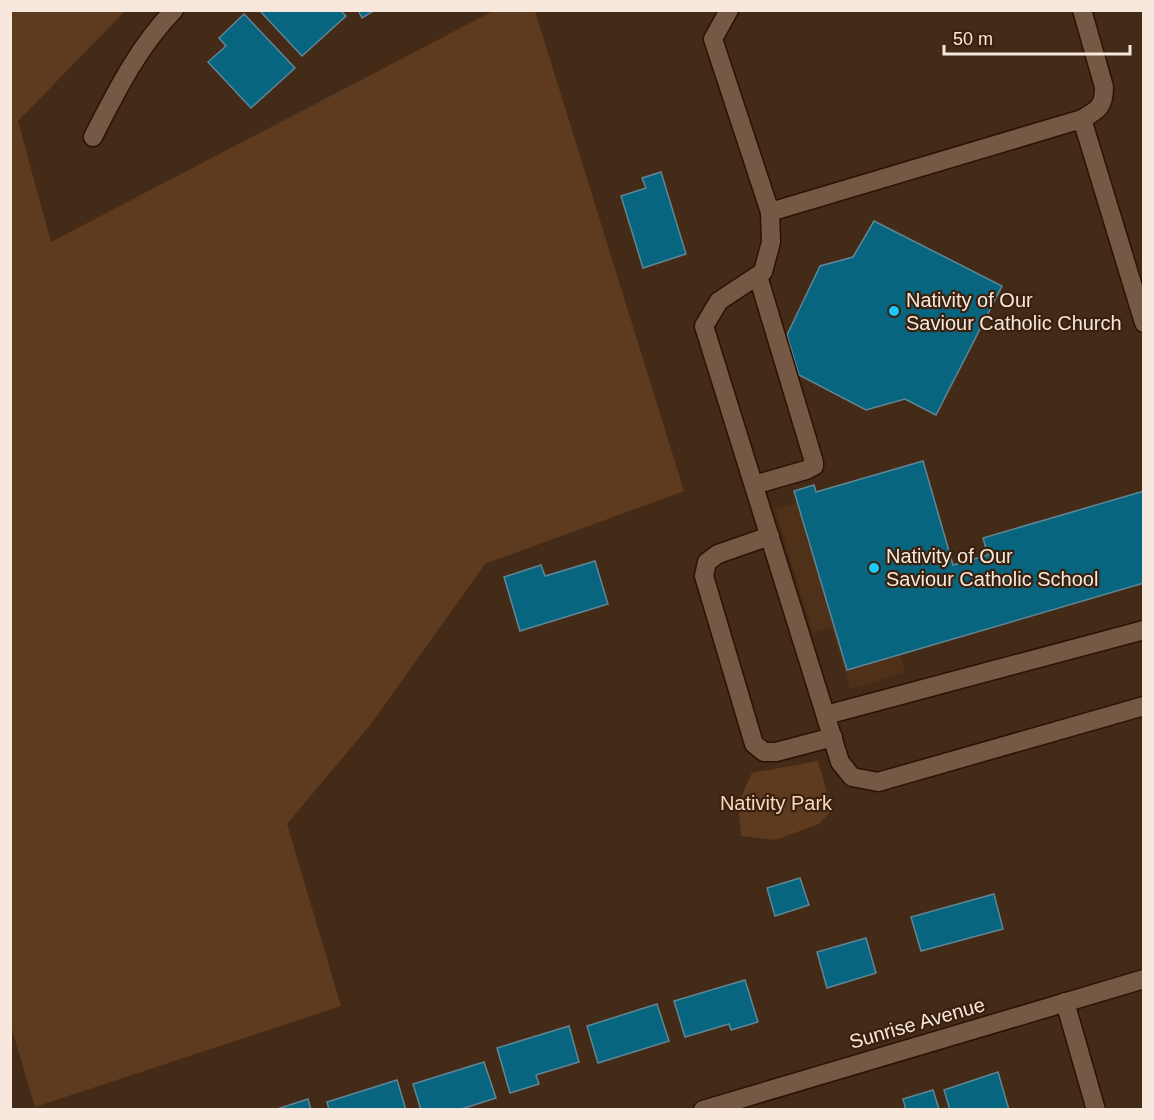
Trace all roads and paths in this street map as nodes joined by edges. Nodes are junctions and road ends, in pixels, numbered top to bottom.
1 (174, 10) edge
2 (729, 10) edge
3 (1082, 10) edge
4 (1082, 119) junction
5 (93, 137) dead end
6 (770, 212) junction
7 (758, 276) junction
8 (1143, 323) edge
9 (754, 485) junction
10 (770, 536) junction
11 (1143, 630) edge
12 (1143, 706) edge
13 (826, 715) junction
14 (833, 737) junction
15 (1143, 979) edge
16 (1065, 1002) junction
17 (703, 1110) edge
18 (1096, 1110) edge

1 - 5 street
2 - 6 street
3 - 4 street
4 - 6 street
4 - 8 street
6 - 7 street
7 - 9 street
7 - 9 street
9 - 10 street
10 - 13 street
10 - 14 street
11 - 13 street
12 - 14 street
13 - 14 street
15 - 16 street, Sunrise Avenue
16 - 17 street, Sunrise Avenue
16 - 18 street

